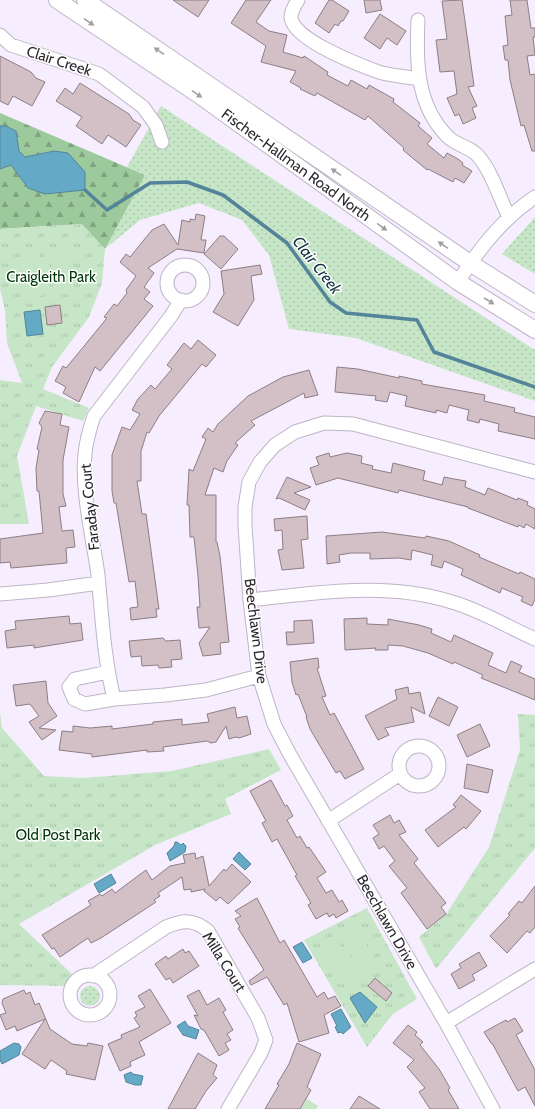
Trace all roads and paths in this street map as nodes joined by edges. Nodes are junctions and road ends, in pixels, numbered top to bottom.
1 (56, 0) edge
2 (85, 0) edge
3 (298, 0) edge
4 (418, 20) dead end
5 (0, 34) edge
6 (419, 79) junction
7 (162, 142) dead end
8 (535, 197) edge
9 (509, 217) junction
10 (470, 263) junction
11 (458, 282) junction
12 (181, 300) dead end
13 (535, 304) edge
14 (535, 330) edge
15 (535, 472) edge
16 (99, 584) junction
17 (0, 594) edge
18 (250, 600) junction
19 (535, 639) edge
20 (108, 672) junction
21 (259, 676) junction
22 (114, 699) junction
23 (400, 774) dead end
24 (328, 820) junction
25 (535, 970) edge
26 (93, 976) dead end
27 (446, 1023) junction
28 (228, 1109) edge
29 (493, 1109) edge

1 -> 11 main road, Fischer-Hallman Road North
10 -> 2 main road, Fischer-Hallman Road North
3 - 6 street
4 - 6 street
5 - 7 street, Clair Creek
6 - 9 street
8 - 9 street
9 - 10 street
10 - 11 street
10 - 13 main road, Fischer-Hallman Road North
11 -> 14 main road, Fischer-Hallman Road North
12 - 16 street, Faraday Court
15 - 18 street, Beechlawn Drive
16 - 17 street
16 - 20 street, Faraday Court
18 - 19 street
18 - 21 street, Beechlawn Drive
20 - 22 street, Faraday Court
20 - 22 street
21 - 22 street
21 - 24 street, Beechlawn Drive
23 - 24 street
24 - 27 street, Beechlawn Drive
25 - 27 street
26 - 28 street, Milla Court
27 - 29 street, Beechlawn Drive

